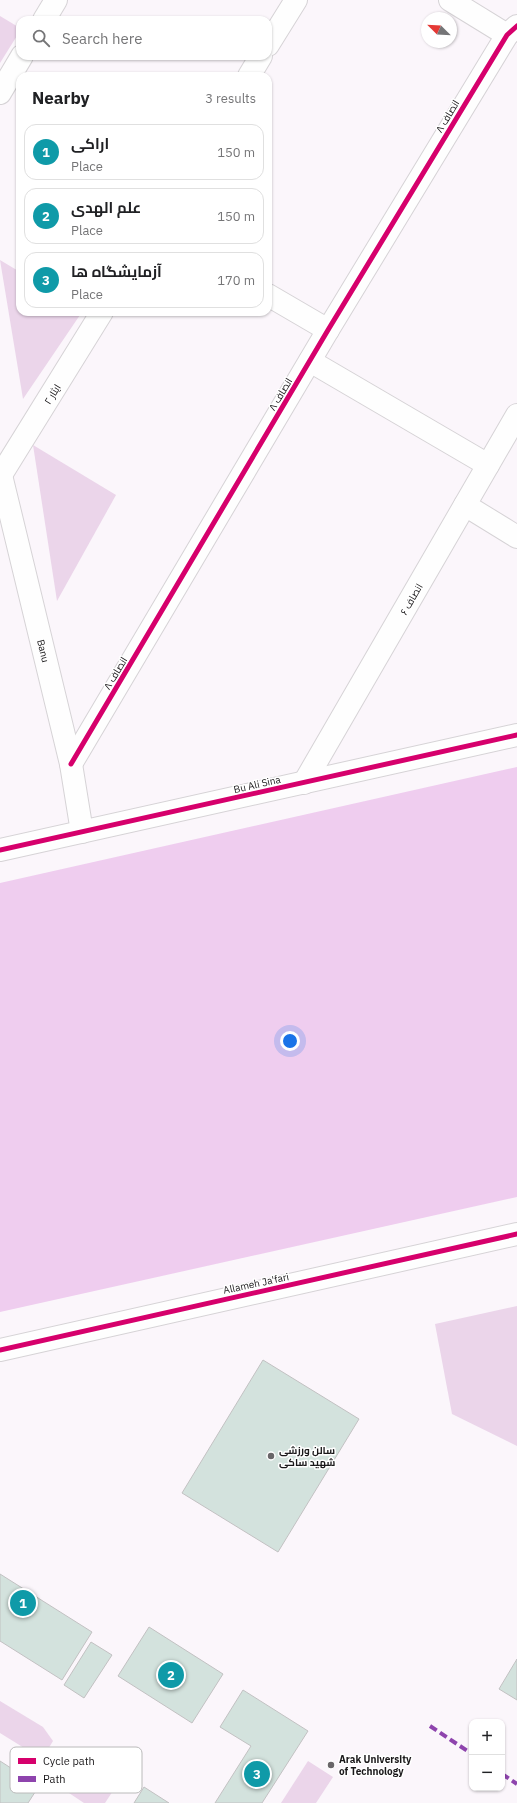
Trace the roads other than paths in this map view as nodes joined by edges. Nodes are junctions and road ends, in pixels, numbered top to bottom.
1 (56, 0) edge
2 (296, 0) edge
3 (450, 0) edge
4 (46, 16) edge
5 (512, 30) edge
6 (272, 39) edge
7 (20, 60) edge
8 (259, 60) edge
9 (251, 72) edge
10 (0, 93) edge
11 (272, 297) edge
12 (99, 316) edge
13 (328, 330) junction
14 (310, 360) junction
15 (517, 415) edge
16 (488, 465) junction
17 (0, 473) edge
18 (465, 505) junction
19 (517, 537) edge
20 (517, 735) edge
21 (72, 764) junction
22 (304, 783) junction
23 (82, 832) junction
24 (0, 850) edge
25 (517, 1234) edge
26 (0, 1350) edge

1 - 4 street
2 - 6 street
3 - 5 street
5 - 13 street, انصاف ۸
7 - 10 street
8 - 9 street
11 - 13 street
12 - 17 street, ایثار ۲
13 - 14 street, انصاف ۸
14 - 16 street
14 - 21 street, انصاف ۸
15 - 16 street, انصاف ۶
16 - 18 street, انصاف ۶
17 - 21 street, Banu
18 - 19 street
18 - 22 street, انصاف ۶
20 - 22 street, Bu Ali Sina
21 - 23 street, Banu
22 - 23 street, Bu Ali Sina
23 - 24 street, Bu Ali Sina
25 - 26 street, Allameh Ja'fari

